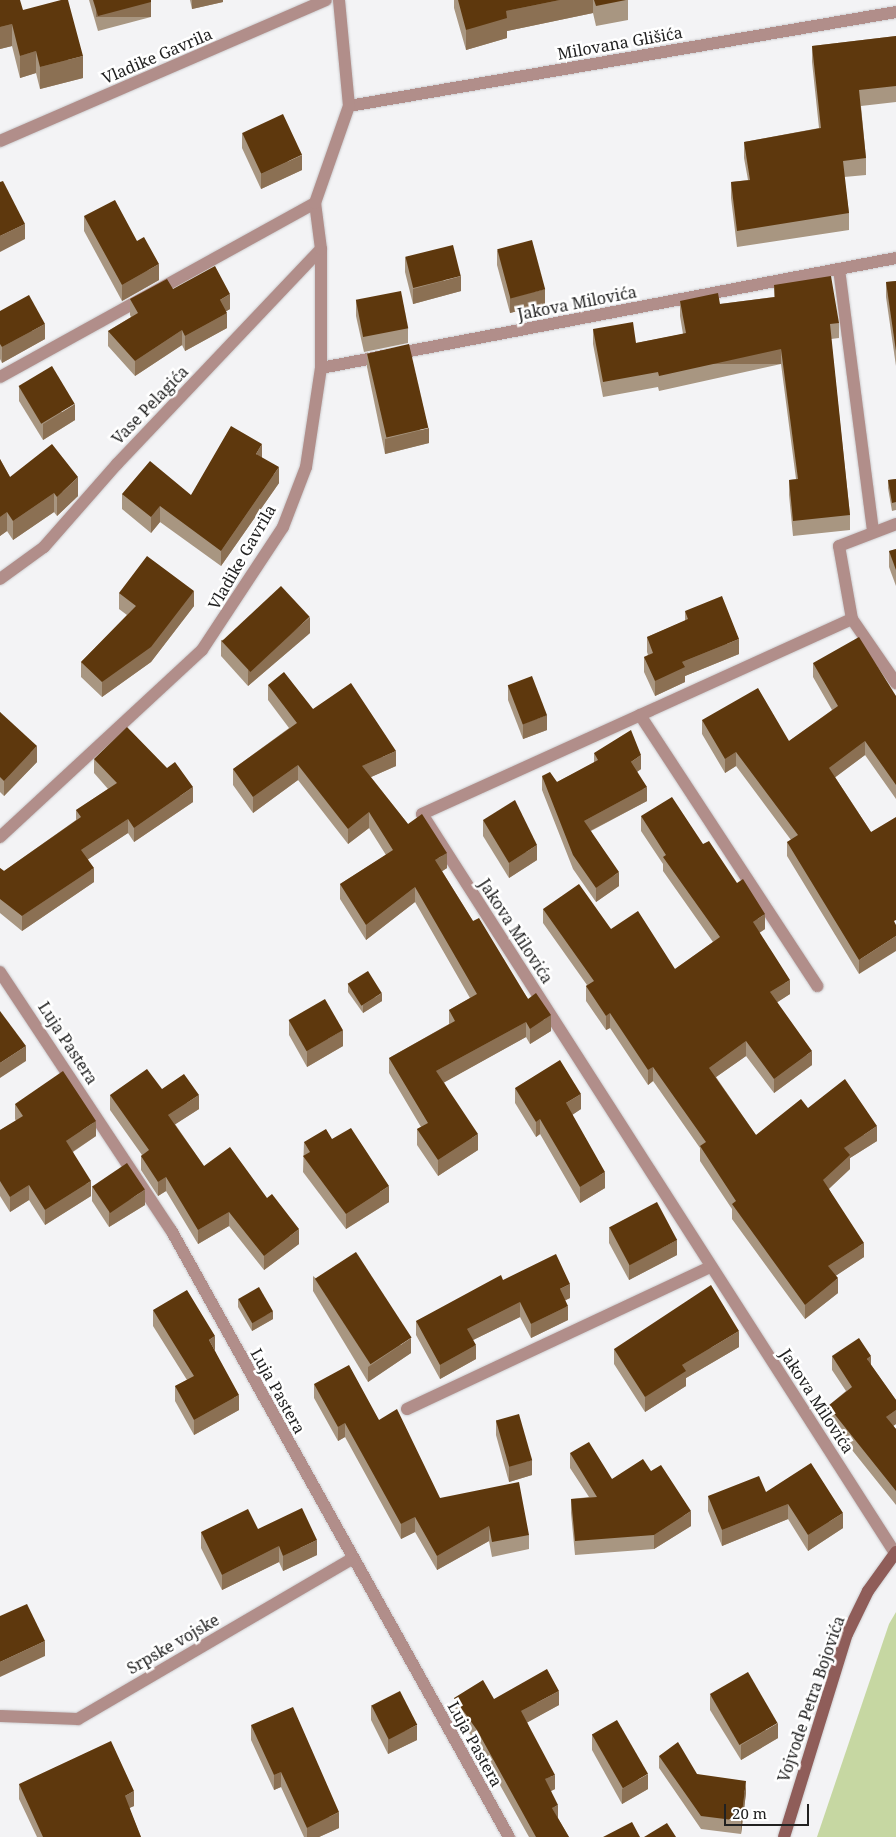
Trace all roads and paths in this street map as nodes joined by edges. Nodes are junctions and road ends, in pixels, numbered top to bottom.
1 (326, 0) edge
2 (339, 0) edge
3 (896, 12) edge
4 (349, 106) junction
5 (0, 141) edge
6 (315, 203) junction
7 (321, 249) junction
8 (896, 258) edge
9 (839, 269) junction
10 (321, 368) junction
11 (0, 378) edge
12 (896, 524) edge
13 (873, 532) junction
14 (0, 579) edge
15 (852, 620) junction
16 (896, 683) edge
17 (640, 715) junction
18 (0, 837) edge
19 (0, 972) edge
20 (817, 986) dead end
21 (710, 1267) junction
22 (407, 1409) dead end
23 (895, 1552) edge
24 (352, 1559) junction
25 (0, 1716) edge
26 (509, 1837) edge
27 (784, 1837) edge

1 - 5 street, Vladike Gavrila
2 - 4 street, Vladike Gavrila
3 - 4 street, Milovana Glišića
4 - 6 street, Vladike Gavrila
6 - 7 street, Vladike Gavrila
6 - 11 street
7 - 10 street, Vladike Gavrila
7 - 14 street, Vase Pelagića
8 - 9 street, Jakova Milovića
9 - 10 street, Jakova Milovića
9 - 13 street
10 - 18 street, Vladike Gavrila
12 - 13 street
13 - 15 street
15 - 16 street
15 - 17 street, Jakova Milovića
17 - 20 street
17 - 21 street, Jakova Milovića
19 - 24 street, Luja Pastera
21 - 22 street
21 - 23 street, Jakova Milovića
23 - 27 street, Vojvode Petra Bojovića
24 - 25 street, Srpske vojske
24 - 26 street, Luja Pastera

